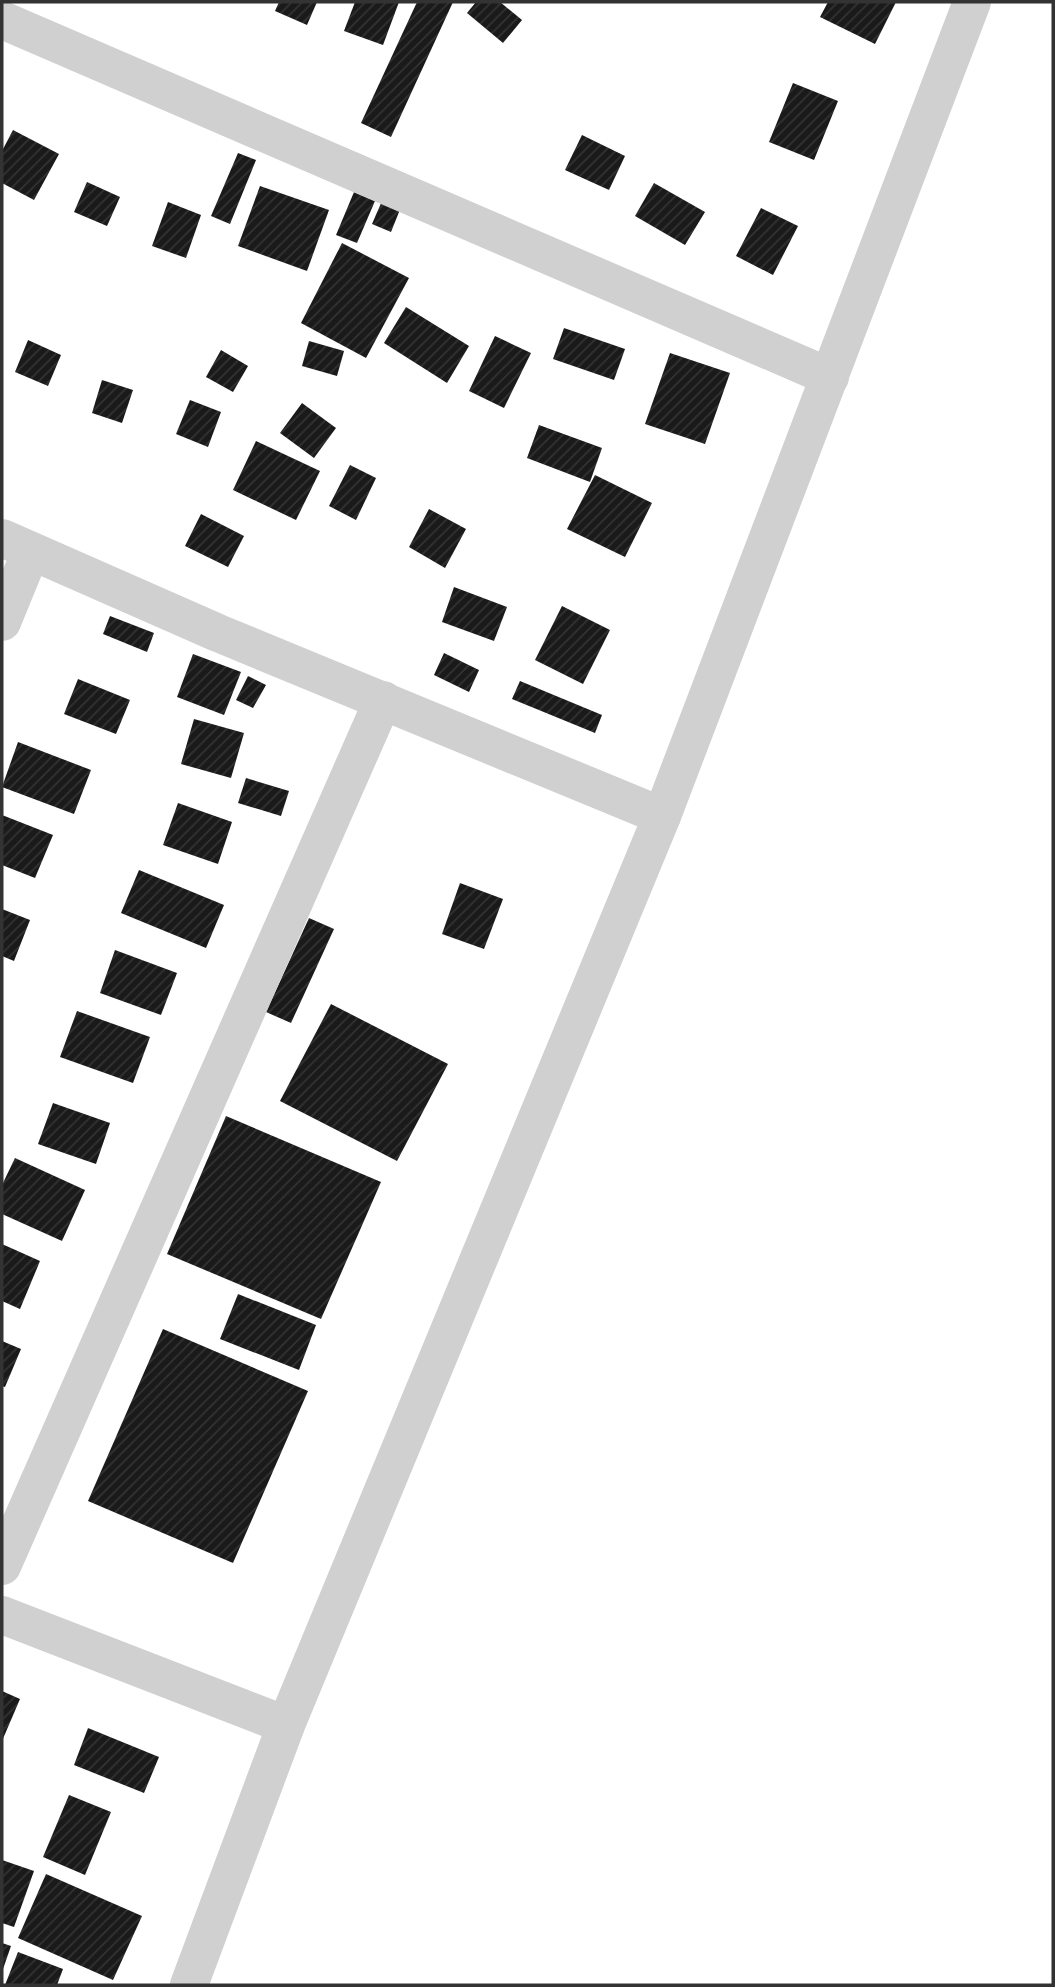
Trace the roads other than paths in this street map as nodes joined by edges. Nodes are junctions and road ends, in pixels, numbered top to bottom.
1 (972, 2) edge
2 (2, 20) edge
3 (830, 377) junction
4 (16, 545) edge
5 (2, 622) edge
6 (383, 700) junction
7 (662, 816) junction
8 (2, 1566) edge
9 (2, 1615) edge
10 (286, 1726) junction
11 (189, 1985) edge

1 - 3 street
2 - 3 street
3 - 7 street
4 - 5 street
4 - 6 street
6 - 7 street
6 - 8 street
7 - 10 street
9 - 10 street
10 - 11 street

